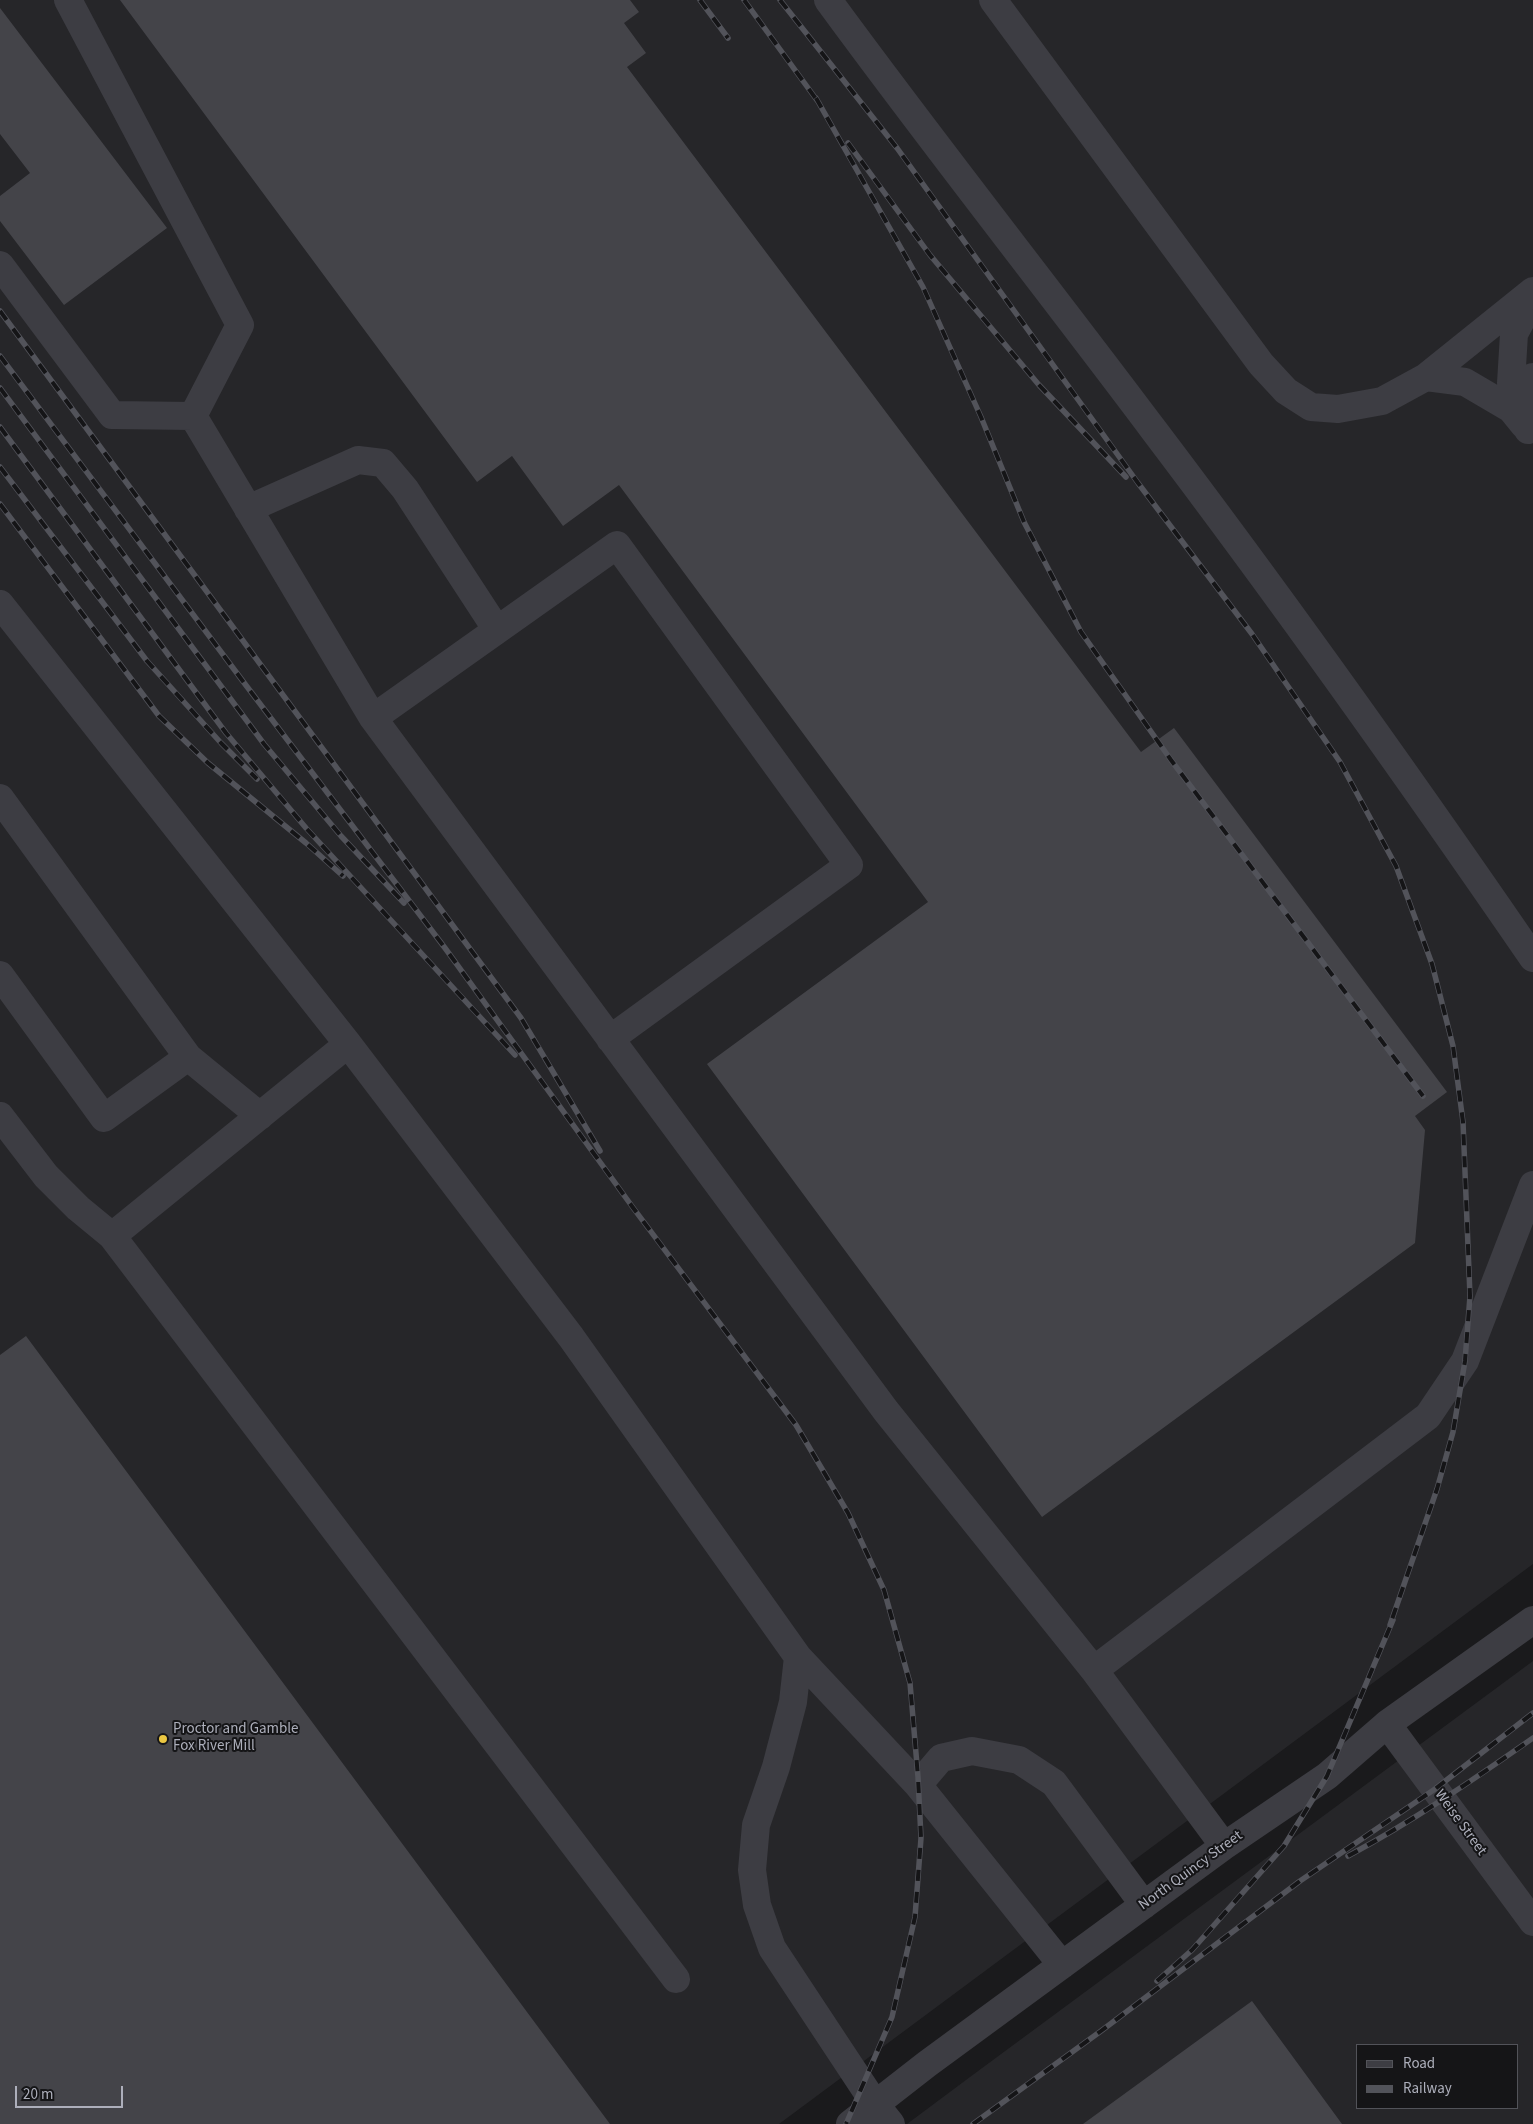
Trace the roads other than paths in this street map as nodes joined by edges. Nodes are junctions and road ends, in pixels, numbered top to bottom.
1 (68, 0) edge
2 (828, 0) edge
3 (993, 0) edge
4 (0, 265) edge
5 (1533, 291) edge
6 (1533, 298) edge
7 (1426, 377) junction
8 (1533, 377) edge
9 (193, 416) junction
10 (1531, 433) edge
11 (248, 509) junction
12 (0, 604) edge
13 (497, 630) junction
14 (373, 718) junction
15 (0, 798) edge
16 (1533, 958) edge
17 (0, 975) edge
18 (610, 1039) junction
19 (348, 1044) junction
20 (188, 1057) junction
21 (0, 1116) edge
22 (260, 1116) junction
23 (1533, 1185) edge
24 (112, 1236) junction
25 (1533, 1620) edge
26 (798, 1657) junction
27 (1094, 1670) junction
28 (1387, 1724) junction
29 (918, 1785) junction
30 (1224, 1846) junction
31 (1144, 1905) junction
32 (1533, 1922) edge
33 (1062, 1965) junction
34 (676, 1980) dead end
35 (883, 2114) edge
36 (850, 2124) edge

1 - 9 street
2 - 16 street
3 - 7 street
4 - 9 street
5 - 7 street
6 - 10 street
7 - 10 street
8 - 10 street
9 - 11 street
11 - 13 street
11 - 14 street
12 - 19 street
13 - 14 street
13 - 18 street
14 - 18 street
15 - 20 street
17 - 20 street
18 - 27 street
19 - 22 street
19 - 26 street
20 - 22 street
21 - 24 street
22 - 24 street
23 - 27 street
24 - 34 street
25 - 28 street, North Quincy Street
26 - 29 street
26 - 35 street
27 - 30 street
28 - 30 street, North Quincy Street
28 - 32 street, Weise Street
29 - 31 street
29 - 33 street
30 - 31 street, North Quincy Street
31 - 33 street, North Quincy Street
33 - 35 street, North Quincy Street
35 - 36 street, North Quincy Street

